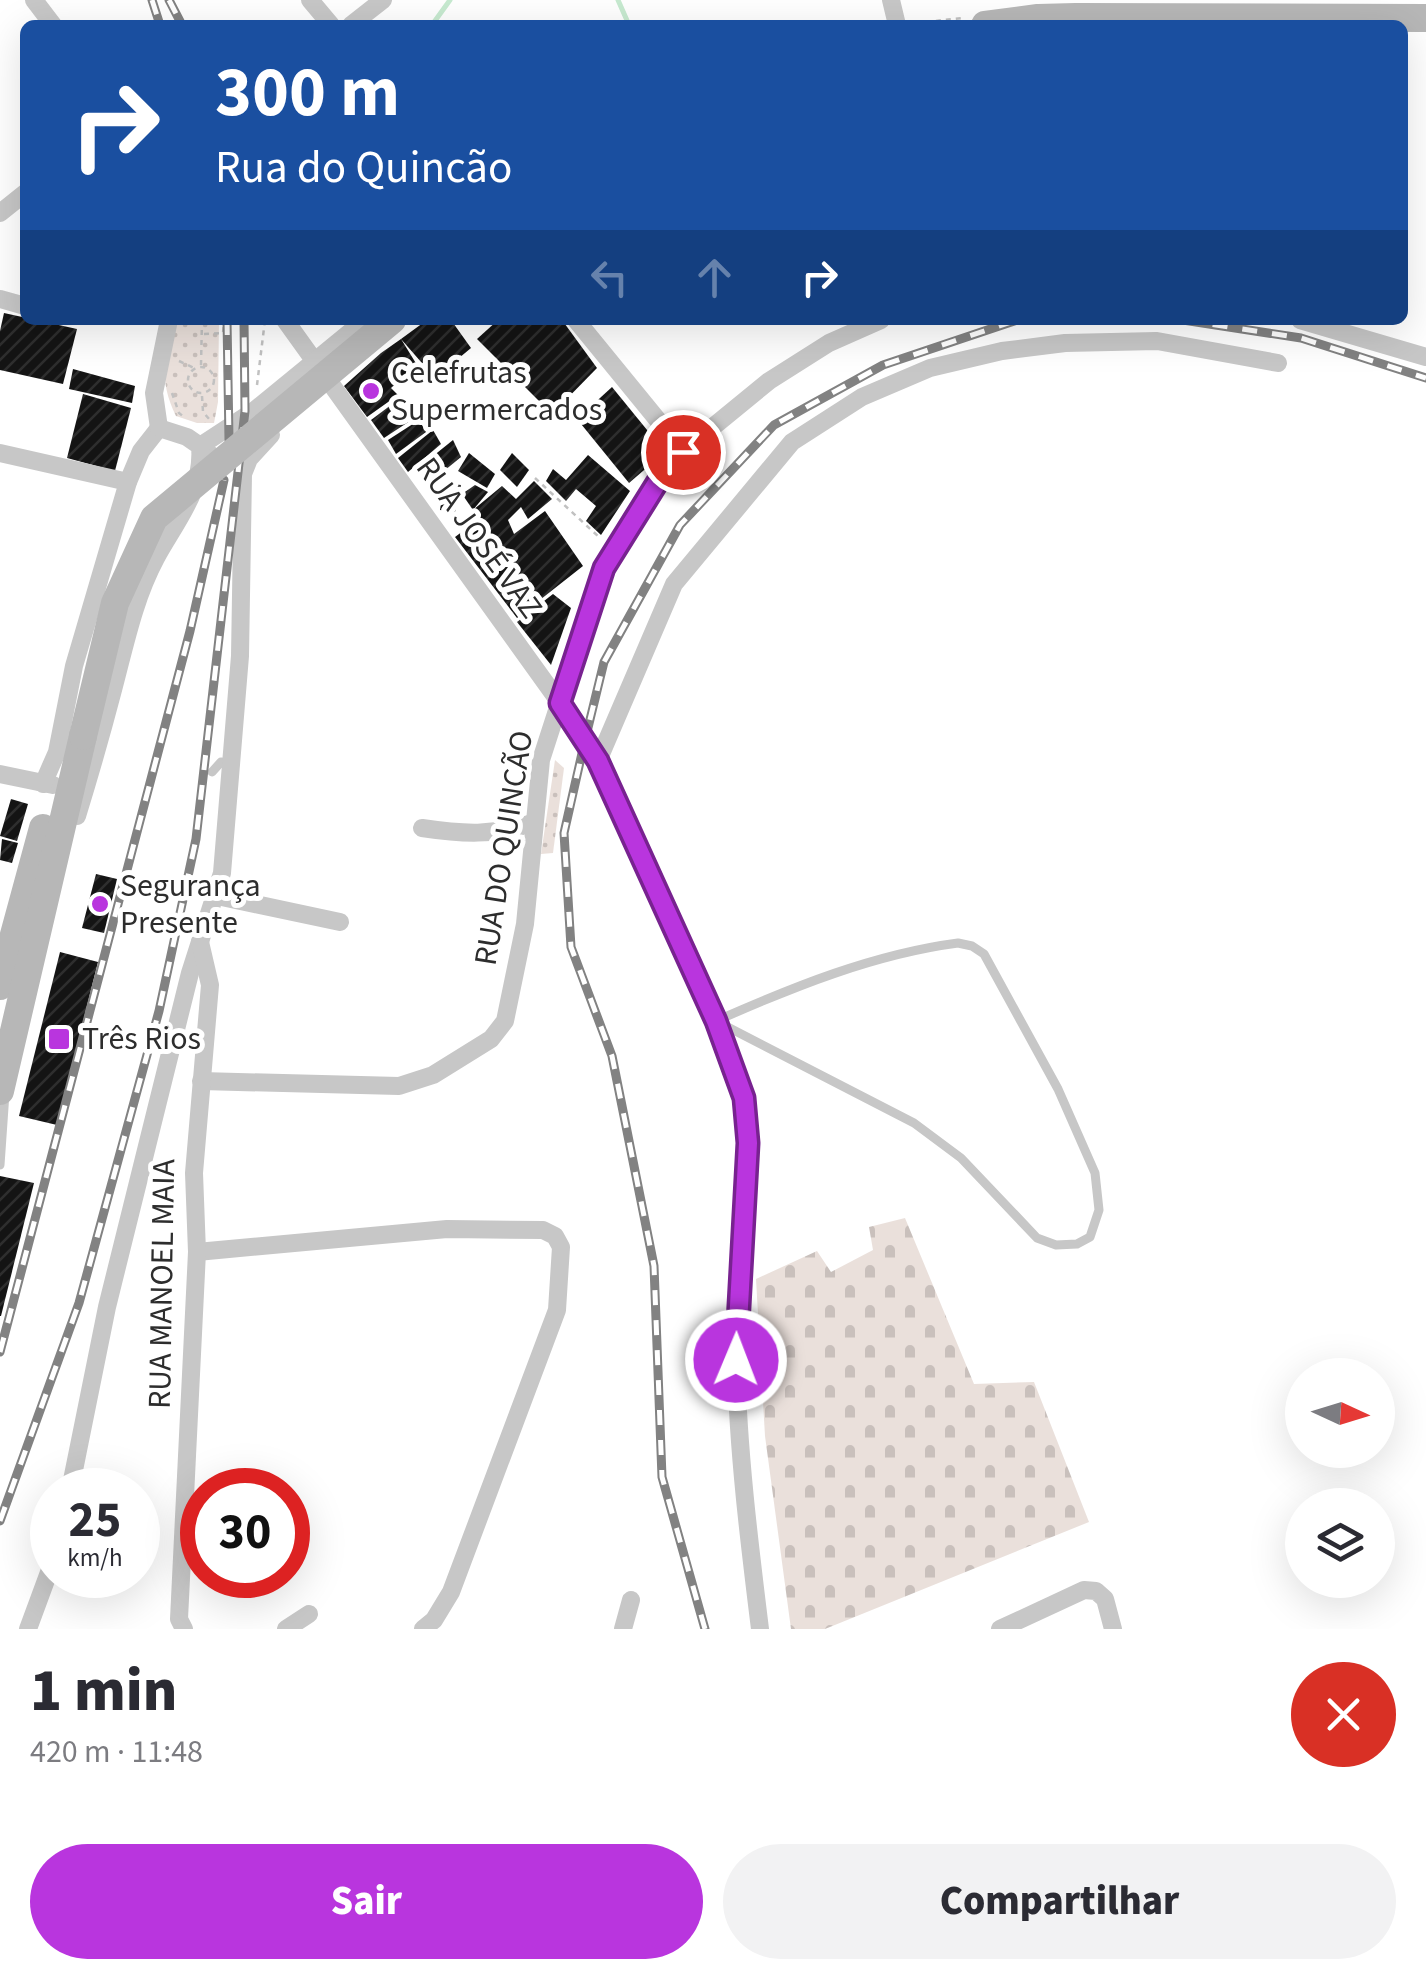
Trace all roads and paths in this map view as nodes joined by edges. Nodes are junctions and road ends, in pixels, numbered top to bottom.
1 (34, 0) edge
2 (310, 0) edge
3 (383, 0) edge
4 (1139, 8) edge
5 (1313, 8) edge
6 (1426, 18) edge
7 (49, 20) edge
8 (327, 20) edge
9 (357, 20) edge
10 (1023, 20) edge
11 (1063, 20) edge
12 (1081, 20) edge
13 (1348, 20) edge
14 (1376, 20) edge
15 (20, 197) edge
16 (0, 213) edge
17 (168, 325) edge
18 (202, 325) edge
19 (224, 325) edge
20 (265, 325) edge
21 (289, 325) edge
22 (359, 325) edge
23 (386, 325) edge
24 (403, 325) edge
25 (580, 325) edge
26 (871, 325) edge
27 (1347, 326) edge
28 (202, 334) junction
29 (1426, 356) edge
30 (173, 359) dead end
31 (314, 361) junction
32 (1278, 362) dead end
33 (198, 368) junction
34 (261, 370) dead end
35 (169, 384) dead end
36 (332, 385) junction
37 (202, 394) junction
38 (189, 421) dead end
39 (158, 428) junction
40 (217, 429) dead end
41 (200, 446) junction
42 (683, 452) junction
43 (0, 453) edge
44 (243, 474) junction
45 (535, 478) dead end
46 (128, 482) junction
47 (614, 551) junction
48 (560, 703) junction
49 (598, 761) junction
50 (232, 763) junction
51 (212, 772) dead end
52 (0, 774) edge
53 (60, 778) junction
54 (532, 823) junction
55 (422, 828) dead end
56 (217, 896) junction
57 (340, 922) dead end
58 (39, 931) junction
59 (200, 942) junction
60 (0, 986) edge
61 (716, 1021) junction
62 (4, 1071) edge
63 (201, 1081) junction
64 (0, 1165) edge
65 (196, 1252) junction
66 (74, 1468) edge
67 (39, 1598) edge
68 (631, 1600) dead end
69 (1043, 1608) junction
70 (309, 1614) dead end
71 (179, 1626) edge
72 (28, 1629) edge
73 (286, 1629) edge
74 (423, 1629) edge
75 (623, 1629) edge
76 (760, 1629) edge
77 (1000, 1629) edge
78 (1030, 1629) edge
79 (1113, 1629) edge

1 - 7 street
2 - 8 street
3 - 9 street
4 - 5 main road
4 - 12 main road
5 - 13 main road
6 - 14 main road
10 - 11 main road
15 - 16 street
17 - 39 street
18 - 28 path
19 - 28 path
20 - 34 path
21 - 31 street, RUA JOSÉ VAZ
22 - 31 street
23 - 53 main road, bridge
24 - 36 street
25 - 42 street
26 - 42 street, RUA DO QUINCÃO
27 - 29 street
28 - 33 path
30 - 33 path
31 - 36 street, RUA JOSÉ VAZ
31 - 41 street
32 - 49 street
33 - 37 path
33 - 37 path
35 - 38 path
36 - 44 street
36 - 48 street, RUA JOSÉ VAZ
37 - 40 path
39 - 41 street
39 - 46 street
41 - 44 street
41 - 58 street
42 - 47 street, RUA DO QUINCÃO
43 - 46 street
44 - 50 street
45 - 47 path
46 - 53 street
47 - 48 street, RUA DO QUINCÃO
48 - 49 street, RUA JOSÉ VAZ
48 - 54 street, RUA DO QUINCÃO
49 - 61 street, RUA JOSÉ VAZ
50 - 51 lane
50 - 56 street
52 - 53 street
53 - 58 main road
53 - 60 main road
54 - 55 street
54 - 63 street, RUA DO QUINCÃO
56 - 57 street
56 - 59 street
58 - 62 main road
59 - 63 street, RUA MANOEL MAIA
59 - 66 street
61 - 61 lane
61 - 76 street, RUA JOSÉ VAZ
62 - 64 lane
63 - 65 street, RUA MANOEL MAIA
65 - 71 street, RUA MANOEL MAIA
65 - 74 street
67 - 72 street
68 - 75 street
69 - 77 street
69 - 78 street
69 - 79 street
70 - 73 street

